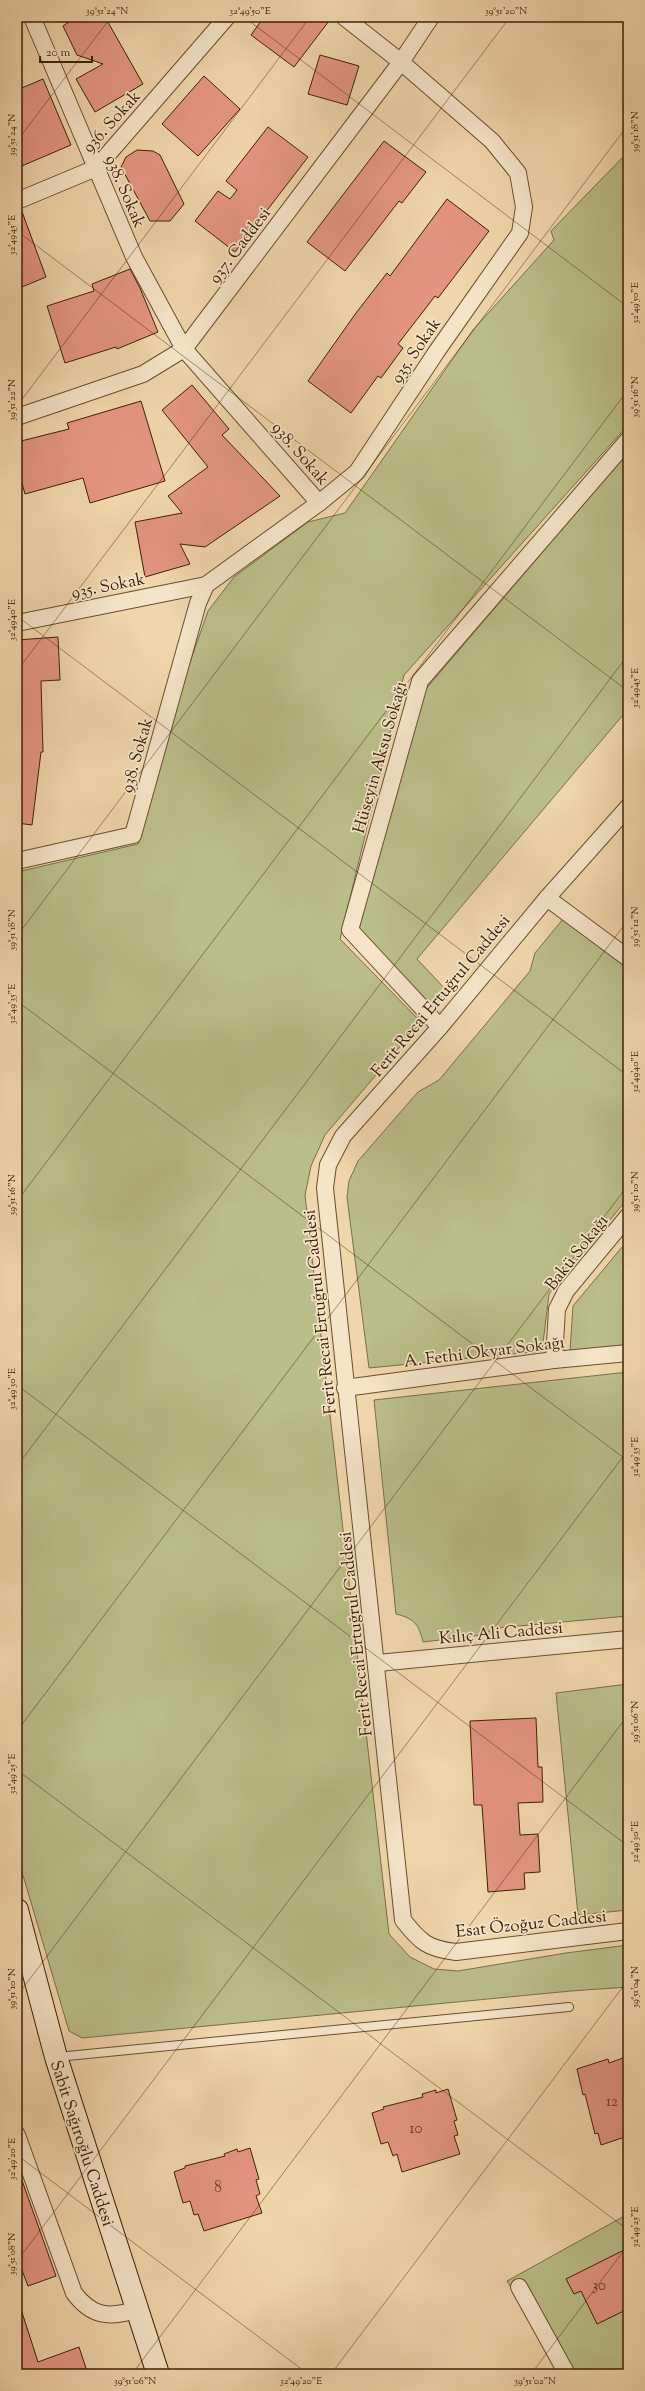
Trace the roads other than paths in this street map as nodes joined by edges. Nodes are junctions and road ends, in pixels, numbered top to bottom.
1 (32, 17) edge
2 (227, 17) edge
3 (344, 17) edge
4 (431, 17) edge
5 (401, 62) junction
6 (96, 168) junction
7 (17, 201) edge
8 (184, 349) junction
9 (17, 417) edge
10 (628, 440) edge
11 (319, 502) junction
12 (206, 585) junction
13 (17, 623) edge
14 (628, 807) edge
15 (17, 862) edge
16 (547, 898) junction
17 (628, 958) edge
18 (440, 1028) junction
19 (628, 1216) edge
20 (628, 1353) edge
21 (554, 1360) junction
22 (345, 1388) junction
23 (628, 1639) edge
24 (378, 1662) junction
25 (17, 1910) edge
26 (403, 1920) joint
27 (628, 1931) edge
28 (569, 2007) dead end
29 (56, 2057) junction
30 (17, 2135) edge
31 (519, 2287) dead end
32 (136, 2310) junction
33 (158, 2374) edge
34 (567, 2374) edge

1 - 6 street, 938. Sokak
2 - 6 street, 936. Sokak
3 - 5 street, 935. Sokak
4 - 5 street, 937. Caddesi
5 - 8 street, 937. Caddesi
5 - 11 street, 935. Sokak
6 - 7 street, 936. Sokak
6 - 8 street, 938. Sokak
8 - 9 street, 937. Caddesi
8 - 11 street, 938. Sokak
10 - 18 street, Hüseyin Aksu Sokağı
11 - 12 street, 938. Sokak
12 - 13 street, 935. Sokak
12 - 15 street, 938. Sokak
14 - 16 street, Ferit Recai Ertuğrul Caddesi
16 - 17 street
16 - 18 street, Ferit Recai Ertuğrul Caddesi
18 - 22 street, Ferit Recai Ertuğrul Caddesi
19 - 21 street, Bakü Sokağı
20 - 21 street, A. Fethi Okyar Sokağı
21 - 22 street, A. Fethi Okyar Sokağı
22 - 24 street, Ferit Recai Ertuğrul Caddesi
23 - 24 street, Kılıç Ali Caddesi
24 - 26 street, Ferit Recai Ertuğrul Caddesi
25 - 29 main road, Sabit Sağıroğlu Caddesi
26 - 27 street, Esat Özoğuz Caddesi
28 - 29 lane
29 - 32 main road, Sabit Sağıroğlu Caddesi
30 - 32 street
31 - 34 street
32 - 33 main road, Sabit Sağıroğlu Caddesi

